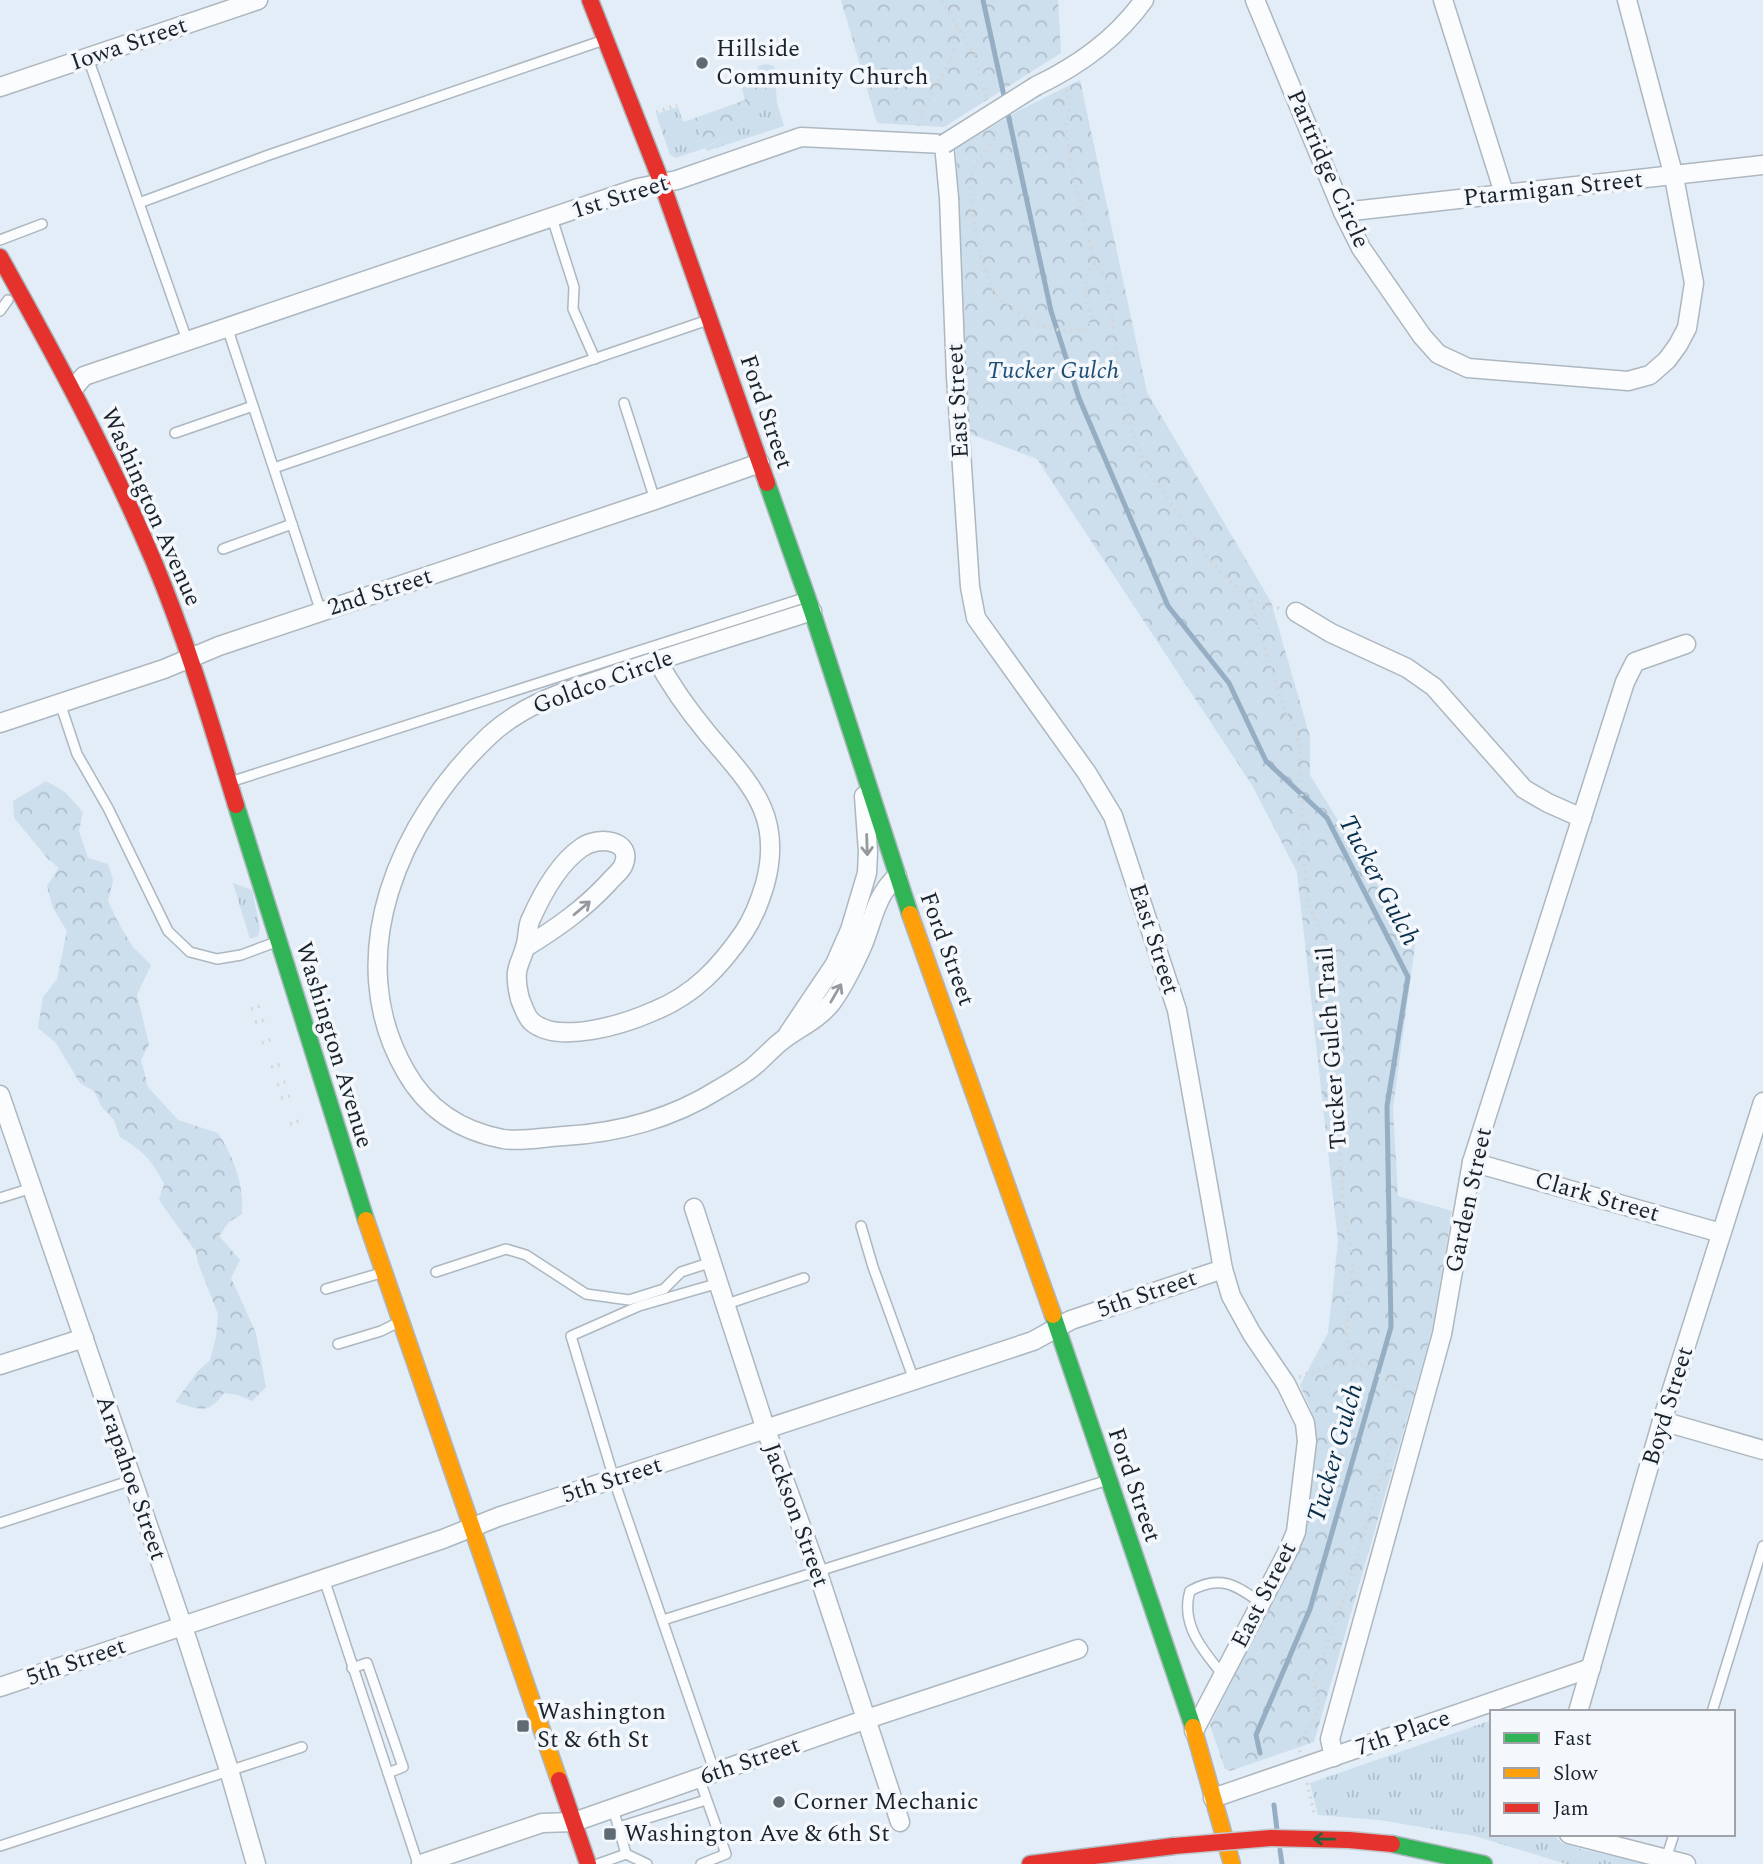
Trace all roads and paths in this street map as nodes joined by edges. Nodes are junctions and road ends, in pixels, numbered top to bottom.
1 (258, 0) edge
2 (590, 0) edge
3 (942, 0) edge
4 (1144, 0) edge
5 (1255, 0) edge
6 (1443, 0) edge
7 (1627, 0) edge
8 (958, 25) junction
9 (606, 39) junction
10 (88, 58) junction
11 (1066, 86) dead end
12 (0, 88) edge
13 (987, 102) dead end
14 (677, 105) dead end
15 (652, 113) dead end
16 (993, 126) dead end
17 (917, 127) dead end
18 (944, 144) junction
19 (1763, 165) edge
20 (1674, 177) junction
21 (661, 181) junction
22 (1504, 193) junction
23 (139, 203) junction
24 (1343, 212) junction
25 (552, 218) junction
26 (42, 224) dead end
27 (0, 240) edge
28 (0, 257) edge
29 (1096, 262) junction
30 (8, 300) dead end
31 (0, 311) edge
32 (709, 320) junction
33 (227, 327) junction
34 (187, 340) junction
35 (595, 359) junction
36 (73, 389) junction
37 (624, 403) dead end
38 (253, 406) junction
39 (174, 433) dead end
40 (760, 463) junction
41 (274, 468) junction
42 (655, 500) junction
43 (292, 524) junction
44 (223, 549) dead end
45 (1250, 601) junction
46 (810, 604) junction
47 (321, 612) junction
48 (1296, 612) joint
49 (1686, 644) dead end
50 (190, 656) junction
51 (657, 660) junction
52 (60, 703) junction
53 (0, 723) edge
54 (867, 778) junction
55 (229, 782) junction
56 (1582, 818) junction
57 (897, 876) junction
58 (278, 941) junction
59 (526, 947) junction
60 (264, 1005) dead end
61 (251, 1009) dead end
62 (269, 1019) dead end
63 (255, 1022) dead end
64 (786, 1037) junction
65 (275, 1038) dead end
66 (262, 1043) dead end
67 (283, 1064) dead end
68 (271, 1068) dead end
69 (288, 1080) dead end
70 (277, 1085) dead end
71 (0, 1095) edge
72 (293, 1095) dead end
73 (281, 1098) dead end
74 (1763, 1102) edge
75 (301, 1120) dead end
76 (290, 1124) dead end
77 (1472, 1162) junction
78 (32, 1188) junction
79 (0, 1198) edge
80 (694, 1208) dead end
81 (861, 1226) dead end
82 (1721, 1233) junction
83 (712, 1262) junction
84 (1223, 1269) junction
85 (382, 1272) junction
86 (436, 1272) dead end
87 (804, 1278) dead end
88 (719, 1283) junction
89 (326, 1289) dead end
90 (727, 1304) junction
91 (401, 1322) junction
92 (1058, 1329) junction
93 (83, 1338) junction
94 (338, 1344) dead end
95 (1358, 1363) junction
96 (0, 1364) edge
97 (914, 1380) junction
98 (1286, 1384) junction
99 (1401, 1390) dead end
100 (1662, 1421) junction
101 (766, 1430) junction
102 (1763, 1450) edge
103 (614, 1479) junction
104 (132, 1480) junction
105 (1109, 1480) junction
106 (0, 1523) edge
107 (472, 1526) junction
108 (1763, 1546) edge
109 (817, 1570) junction
110 (324, 1579) junction
111 (1261, 1603) junction
112 (663, 1620) junction
113 (181, 1625) junction
114 (1078, 1649) dead end
115 (352, 1668) junction
116 (1591, 1668) junction
117 (1223, 1675) junction
118 (0, 1687) edge
119 (1579, 1710) edge
120 (1713, 1710) edge
121 (867, 1719) junction
122 (1194, 1731) junction
123 (302, 1747) dead end
124 (1334, 1757) junction
125 (229, 1770) junction
126 (388, 1773) junction
127 (707, 1776) junction
128 (1213, 1798) junction
129 (706, 1800) junction
130 (613, 1808) junction
131 (574, 1822) junction
132 (900, 1822) dead end
133 (618, 1827) junction
134 (1576, 1836) edge
135 (1673, 1836) edge
136 (0, 1846) edge
137 (1174, 1846) junction
138 (626, 1854) junction
139 (1666, 1860) junction
140 (256, 1864) edge
141 (419, 1864) edge
142 (588, 1864) edge
143 (598, 1864) edge
144 (647, 1864) edge
145 (701, 1864) edge
146 (1030, 1864) edge
147 (1096, 1864) edge
148 (1232, 1864) edge
149 (1484, 1864) edge
150 (1686, 1864) edge

1 - 10 street, Iowa Street
2 - 9 main road, Ford Street
3 - 8 path
4 - 18 street, bridge
5 - 24 street, Partridge Circle
6 - 22 street
7 - 20 street, Partridge Circle
8 - 13 path
8 - 17 path
9 - 21 main road, Ford Street
9 - 23 lane
10 - 12 street, Iowa Street
10 - 23 lane
11 - 29 path, Tucker Gulch Trail
14 - 15 path
16 - 29 path
18 - 21 street, 1st Street
18 - 84 street, East Street
19 - 20 street, Ptarmigan Street
20 - 22 street, Ptarmigan Street
20 - 24 street, Partridge Circle
21 - 25 street, 1st Street
21 - 32 main road, Ford Street
22 - 24 street, Ptarmigan Street
23 - 34 lane
25 - 33 street, 1st Street
25 - 35 lane
26 - 27 lane
28 - 36 main road, Washington Avenue
29 - 45 path, Tucker Gulch Trail
30 - 31 lane
32 - 35 lane
32 - 40 main road, Ford Street
33 - 34 street, 1st Street
33 - 38 lane
34 - 36 street, 1st Street
35 - 41 lane
36 - 50 main road, Washington Avenue
37 - 42 lane
38 - 39 lane
38 - 41 lane
40 - 42 street, 2nd Street
40 - 46 main road, Ford Street
41 - 43 lane
42 - 47 street, 2nd Street
43 - 44 lane
43 - 47 lane
45 - 48 path
45 - 95 path, Tucker Gulch Trail
46 - 51 street, Goldco Circle
46 - 54 main road, Ford Street
46 - 55 lane
47 - 50 street, 2nd Street
48 - 56 street
49 - 56 street, Garden Street
50 - 52 street, 2nd Street
50 - 55 main road, Washington Avenue
51 - 59 street
51 - 64 street, Goldco Circle
52 - 53 street, 2nd Street
52 - 58 lane
54 - 57 main road, Ford Street
54 -> 64 street, Goldco Circle
55 - 58 main road, Washington Avenue
56 - 77 street, Garden Street
64 -> 57 street, Goldco Circle
57 - 92 main road, Ford Street
58 - 85 main road, Washington Avenue
59 -> 59 street
60 - 61 path
62 - 63 path
65 - 66 path
67 - 68 path
69 - 70 path
71 - 78 street, Arapahoe Street
72 - 73 path
74 - 82 street, Boyd Street
75 - 76 path
77 - 82 street, Clark Street
77 - 124 street, Garden Street
78 - 79 lane
78 - 93 street, Arapahoe Street
80 - 83 street, Jackson Street
81 - 97 lane
82 - 100 street, Boyd Street
83 - 86 lane
83 - 88 street, Jackson Street
84 - 92 street, 5th Street
84 - 98 street, East Street
85 - 89 lane
85 - 91 main road, Washington Avenue
87 - 90 lane
88 - 90 street, Jackson Street
88 - 103 lane
90 - 101 street, Jackson Street
91 - 94 lane
91 - 107 main road, Washington Avenue
92 - 97 street, 5th Street
92 - 105 main road, Ford Street
93 - 96 street
93 - 104 street, Arapahoe Street
95 - 98 path
95 - 99 path
97 - 101 street, 5th Street
98 - 111 street, East Street
100 - 102 street
100 - 116 street, Boyd Street
101 - 103 street, 5th Street
101 - 109 street, Jackson Street
103 - 107 street, 5th Street
103 - 112 lane
104 - 106 lane
104 - 113 street, Arapahoe Street
105 - 109 lane
105 - 122 main road, Ford Street
107 - 110 street, 5th Street
107 - 131 main road, Washington Avenue
108 - 120 lane
109 - 112 lane
109 - 121 street, Jackson Street
110 - 113 street, 5th Street
110 - 115 lane
111 - 117 street, East Street
111 - 117 lane
112 - 127 lane
113 - 118 street, 5th Street
113 - 125 street, Arapahoe Street
114 - 121 street, 6th Street
115 - 126 lane
115 - 126 lane
116 - 119 street, Boyd Street
116 - 124 street, 7th Place
117 - 122 street, East Street
121 - 127 street, 6th Street
121 - 132 street, Jackson Street
122 - 128 main road, Ford Street
123 - 125 lane
124 - 128 street, 7th Place
125 - 136 lane
125 - 140 street, Arapahoe Street
126 - 141 lane
127 - 129 lane
127 - 130 street, 6th Street
128 - 148 main road, Ford Street
129 - 133 lane
129 - 145 lane
130 - 131 street, 6th Street
130 - 133 lane
131 - 141 street, 6th Street
131 - 142 main road, Washington Avenue
133 - 138 lane
134 - 139 street
135 - 139 lane
137 - 146 main road
137 - 147 main road
149 -> 137 main road, bridge
138 - 143 lane
138 - 144 lane
139 - 150 street

